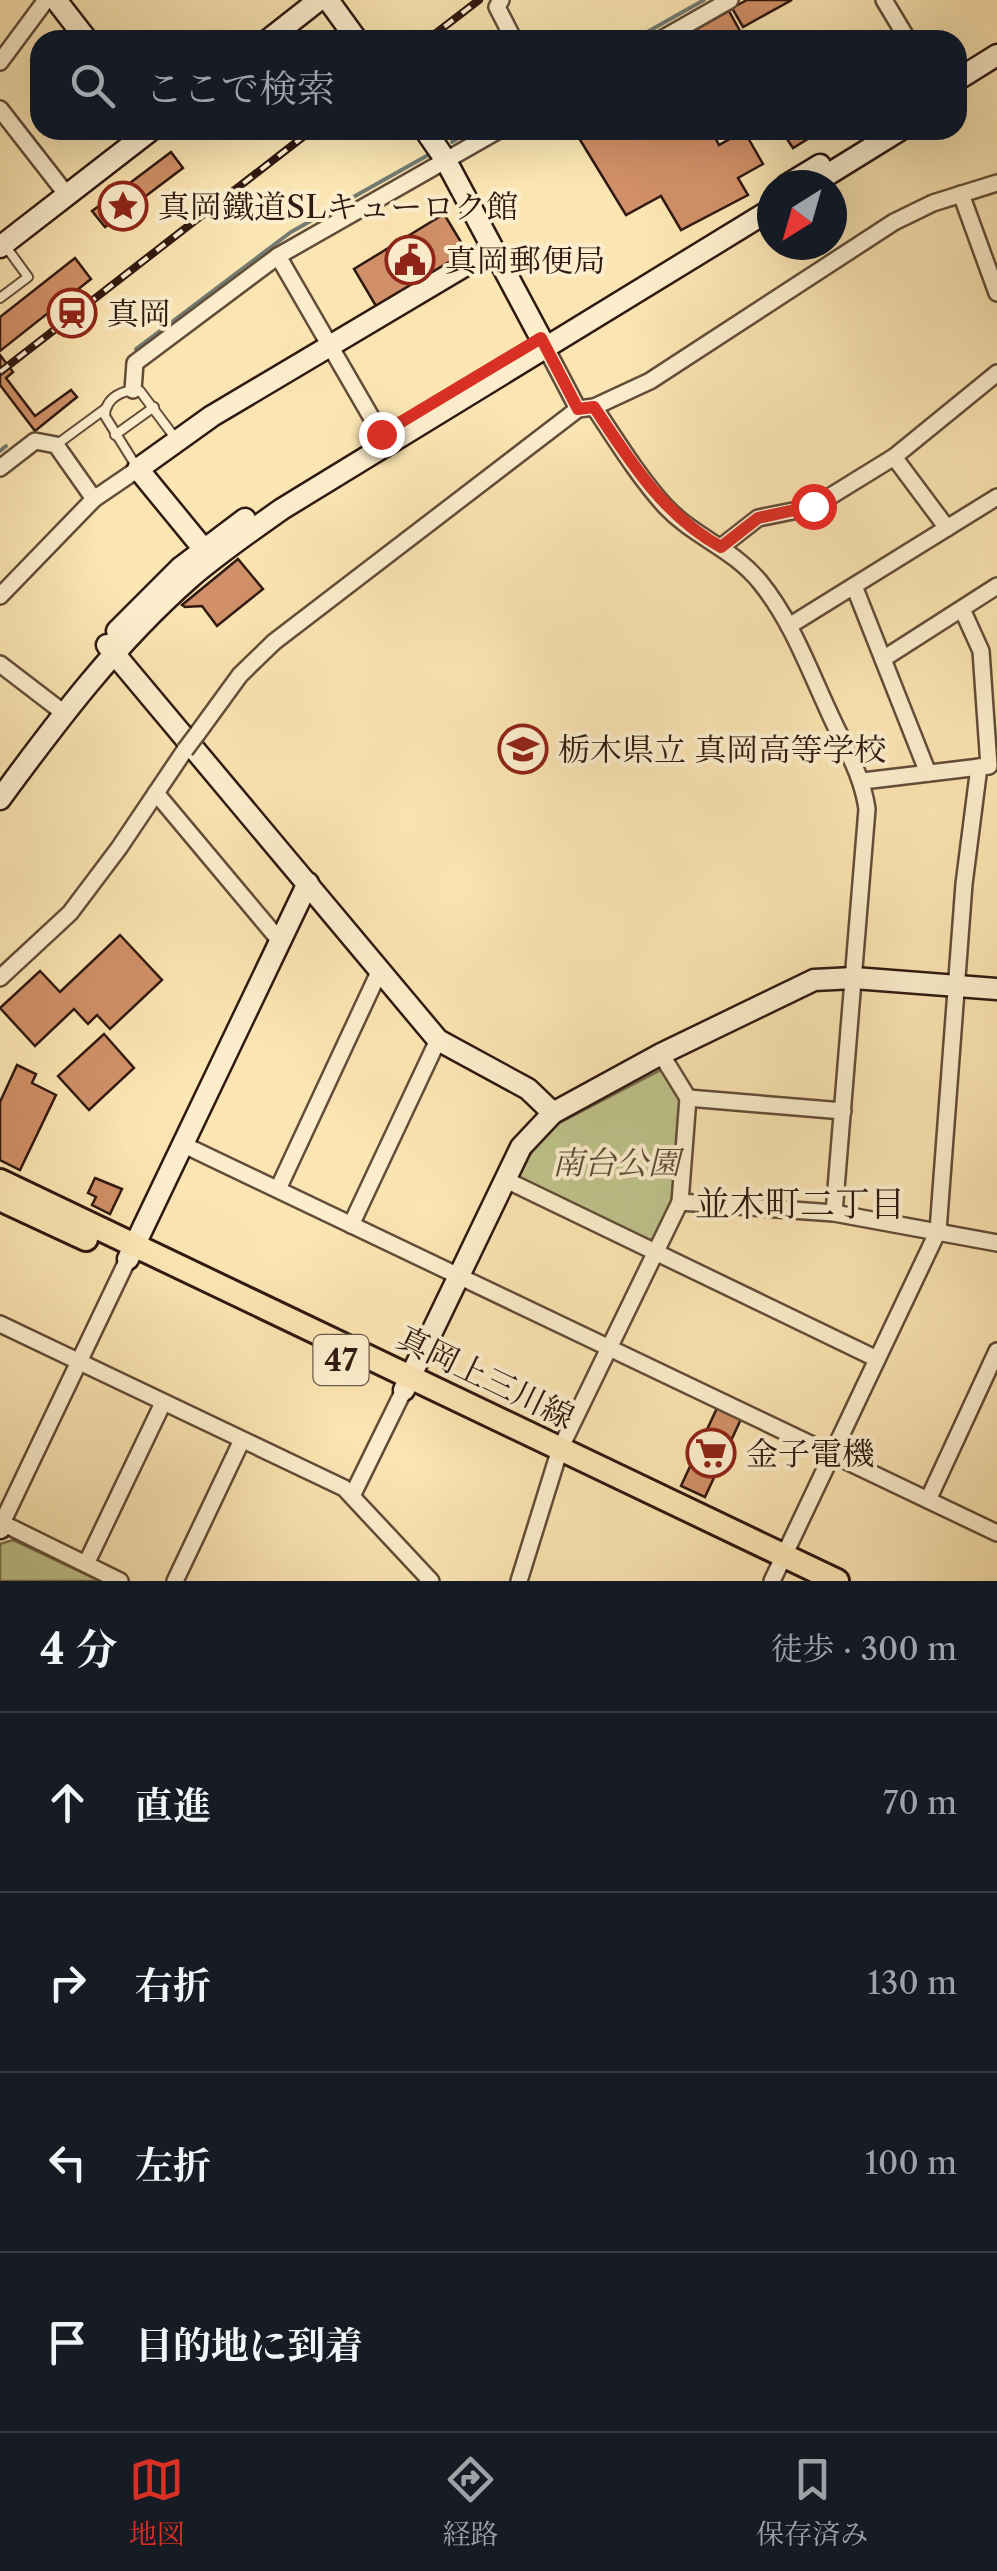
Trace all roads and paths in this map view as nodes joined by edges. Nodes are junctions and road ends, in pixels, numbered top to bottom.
1 (46, 0) edge
2 (56, 0) edge
3 (319, 0) edge
4 (328, 0) edge
5 (502, 0) edge
6 (730, 0) edge
7 (884, 0) edge
8 (80, 30) edge
9 (281, 30) edge
10 (350, 30) edge
11 (509, 30) edge
12 (678, 30) edge
13 (902, 30) edge
14 (997, 55) edge
15 (0, 62) edge
16 (997, 70) edge
17 (967, 74) edge
18 (967, 89) edge
19 (0, 109) edge
20 (138, 140) edge
21 (433, 140) edge
22 (480, 140) edge
23 (860, 140) edge
24 (884, 140) edge
25 (445, 159) junction
26 (811, 170) edge
27 (835, 170) edge
28 (997, 183) edge
29 (961, 194) junction
30 (66, 195) junction
31 (757, 204) edge
32 (757, 218) edge
33 (2, 245) edge
34 (493, 249) junction
35 (278, 256) junction
36 (997, 293) edge
37 (0, 298) edge
38 (544, 343) junction
39 (329, 344) junction
40 (997, 372) edge
41 (133, 390) junction
42 (154, 407) junction
43 (586, 408) junction
44 (104, 410) junction
45 (115, 434) junction
46 (381, 434) junction
47 (176, 439) junction
48 (56, 444) junction
49 (894, 457) junction
50 (0, 468) edge
51 (138, 468) junction
52 (997, 496) edge
53 (94, 499) junction
54 (948, 528) junction
55 (721, 547) junction
56 (207, 554) junction
57 (854, 586) junction
58 (997, 586) edge
59 (0, 596) edge
60 (962, 609) junction
61 (789, 626) junction
62 (110, 648) junction
63 (989, 651) edge
64 (884, 659) junction
65 (0, 664) edge
66 (59, 708) junction
67 (988, 766) edge
68 (928, 773) junction
69 (0, 776) edge
70 (863, 781) junction
71 (156, 793) junction
72 (0, 799) edge
73 (308, 884) junction
74 (280, 942) junction
75 (380, 970) junction
76 (0, 978) edge
77 (854, 978) junction
78 (956, 986) junction
79 (997, 990) edge
80 (438, 1040) junction
81 (661, 1054) junction
82 (688, 1098) junction
83 (843, 1111) junction
84 (553, 1114) junction
85 (182, 1144) junction
86 (504, 1179) junction
87 (0, 1181) edge
88 (278, 1190) junction
89 (0, 1199) edge
90 (680, 1202) junction
91 (834, 1213) junction
92 (351, 1225) junction
93 (938, 1232) junction
94 (997, 1242) edge
95 (131, 1252) junction
96 (655, 1253) junction
97 (459, 1277) junction
98 (0, 1324) edge
99 (610, 1348) junction
100 (997, 1351) edge
101 (878, 1359) junction
102 (79, 1362) junction
103 (407, 1384) junction
104 (163, 1403) junction
105 (242, 1440) junction
106 (832, 1454) junction
107 (558, 1455) junction
108 (353, 1494) junction
109 (928, 1500) junction
110 (1, 1525) edge
111 (997, 1533) edge
112 (86, 1564) junction
113 (778, 1569) edge
114 (120, 1581) edge
115 (175, 1581) edge
116 (431, 1581) edge
117 (519, 1581) edge
118 (802, 1581) edge
119 (837, 1581) edge

1 - 15 street
2 - 8 street
3 - 9 street
4 - 10 street
5 - 11 street
6 - 12 street
7 - 13 street
14 - 17 street
16 - 18 street
19 - 30 street
20 - 30 street
21 - 25 street
22 - 25 street
23 - 26 street
24 - 27 street
25 - 34 street
25 - 35 street
28 - 29 street
29 - 36 street
29 - 43 street
30 - 33 street
31 - 38 street
32 - 38 street
33 - 37 lane
34 - 38 street
34 - 39 street
35 - 39 street
35 - 41 street
38 - 43 street
38 - 46 street
38 - 56 street
39 - 46 street
39 - 47 street
40 - 49 street
41 - 42 lane
41 - 44 lane
42 - 45 lane
42 - 47 lane
43 - 55 street
43 - 71 street, bridge
44 - 45 lane
44 - 48 lane
45 - 51 lane
46 - 56 street
47 - 51 street
48 - 50 street
48 - 53 street
49 - 54 street
49 - 55 street
51 - 53 street
51 - 56 street
52 - 54 street
53 - 59 street
54 - 57 street
55 - 61 street
56 - 62 street
57 - 61 street
57 - 64 street
58 - 60 street
60 - 63 street
60 - 64 street
61 - 70 street
62 - 66 street
62 - 73 street
63 - 67 street
64 - 68 street
65 - 66 street
66 - 69 street
66 - 72 street
67 - 68 street
67 - 78 street
68 - 70 street
70 - 77 street
71 - 74 street
71 - 76 street
73 - 74 street
73 - 75 street
74 - 85 street
75 - 80 street
75 - 88 street
77 - 78 street
77 - 81 street
77 - 83 street
78 - 79 street
78 - 93 street
80 - 84 street
80 - 92 street
81 - 82 street
81 - 84 street
82 - 83 street
82 - 90 street
83 - 91 street
84 - 86 street
85 - 88 street
85 - 95 street
86 - 96 street
86 - 97 street
87 - 95 main road, 真岡上三川線 / 47
88 - 92 street
89 - 95 main road, 真岡上三川線 / 47
90 - 91 street
90 - 96 street
91 - 93 street
92 - 97 street
93 - 94 street
93 - 101 street
95 - 102 street
95 - 103 main road, 真岡上三川線 / 47
96 - 99 street
96 - 101 street
97 - 99 street
97 - 103 street
98 - 102 street
99 - 106 street
99 - 107 street
100 - 109 street
101 - 106 street
102 - 104 street
102 - 110 street
103 - 107 main road, 真岡上三川線 / 47
103 - 108 street
104 - 105 street
104 - 112 street
105 - 108 street
105 - 115 street
106 - 109 street
106 - 113 street
107 - 113 main road, 真岡上三川線 / 47
107 - 117 street
108 - 116 street
109 - 111 street
110 - 112 street
112 - 114 street
113 - 118 main road, 真岡上三川線 / 47
113 - 119 main road, 真岡上三川線 / 47

